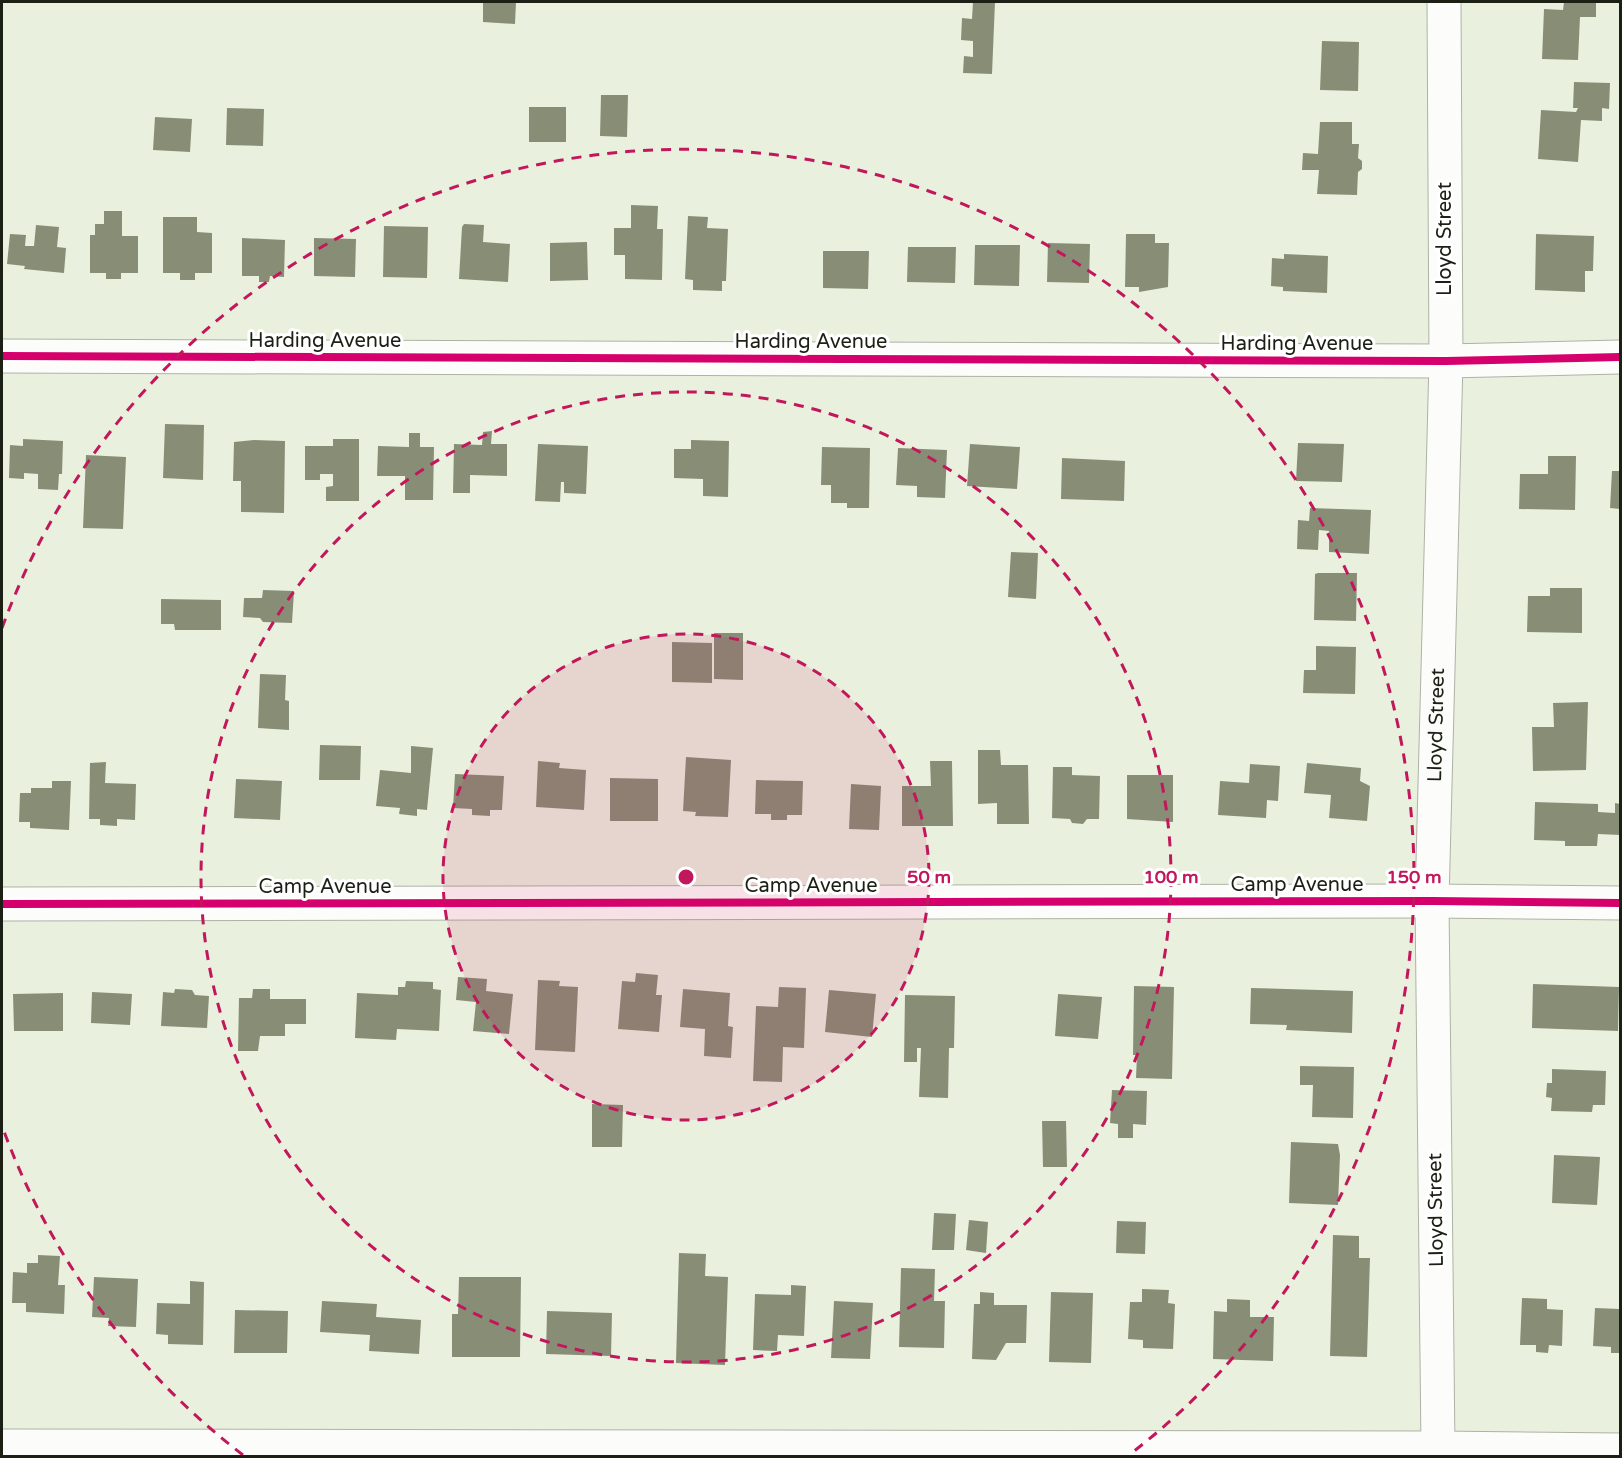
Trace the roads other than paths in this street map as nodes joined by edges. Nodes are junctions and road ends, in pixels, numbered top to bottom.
1 (1444, 2) edge
2 (2, 357) edge
3 (1620, 357) edge
4 (1446, 361) junction
5 (1432, 901) junction
6 (1620, 903) edge
7 (2, 904) edge
8 (2, 1446) edge
9 (1438, 1448) junction
10 (1620, 1450) edge
11 (832, 1452) edge

1 - 4 street, Lloyd Street
2 - 4 street, Harding Avenue
3 - 4 street, Harding Avenue
4 - 5 street, Lloyd Street
5 - 6 street, Camp Avenue
5 - 7 street, Camp Avenue
5 - 9 street, Lloyd Street
8 - 11 street
9 - 10 street
9 - 11 street

